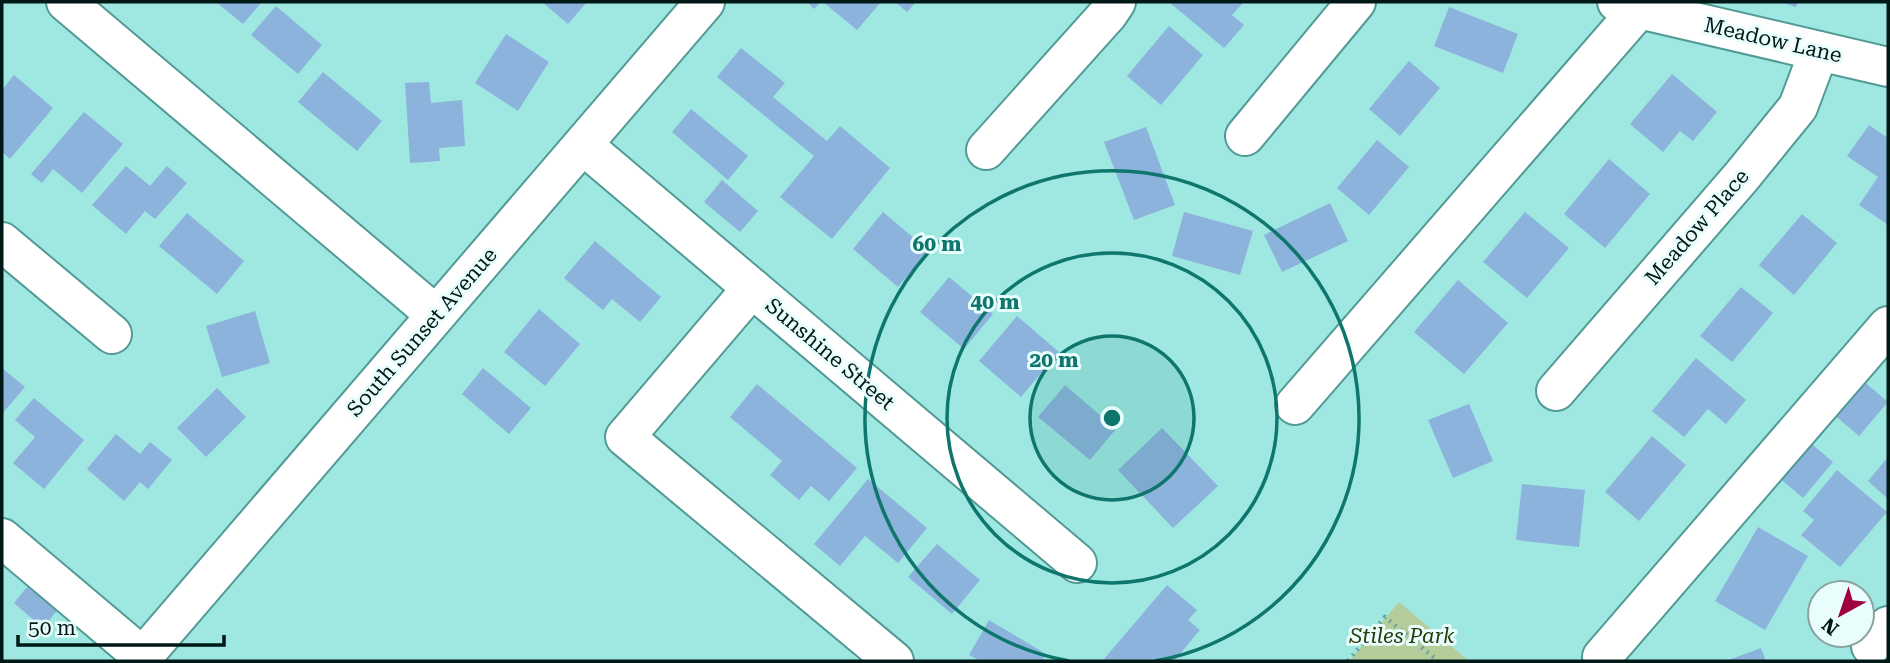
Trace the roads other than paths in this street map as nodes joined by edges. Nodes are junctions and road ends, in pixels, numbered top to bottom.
1 (66, 2) edge
2 (705, 2) edge
3 (1116, 2) edge
4 (1356, 2) edge
5 (1628, 5) edge
6 (1819, 51) junction
7 (1888, 67) edge
8 (1245, 136) dead end
9 (583, 145) junction
10 (986, 150) dead end
11 (2, 242) edge
12 (752, 288) junction
13 (436, 316) junction
14 (1888, 327) edge
15 (112, 334) dead end
16 (1556, 391) dead end
17 (1295, 405) dead end
18 (2, 538) edge
19 (1077, 563) dead end
20 (1602, 657) dead end
21 (141, 659) edge
22 (894, 661) edge

1 - 13 street
2 - 9 street, South Sunset Avenue
3 - 10 street
4 - 8 street
5 - 6 street, Meadow Lane
5 - 17 street
6 - 7 street, Meadow Lane
6 - 16 street, Meadow Place
9 - 12 street, Sunshine Street
9 - 13 street, South Sunset Avenue
11 - 15 street
12 - 19 street, Sunshine Street
12 - 22 street
13 - 21 street, South Sunset Avenue
14 - 20 street
18 - 21 street

